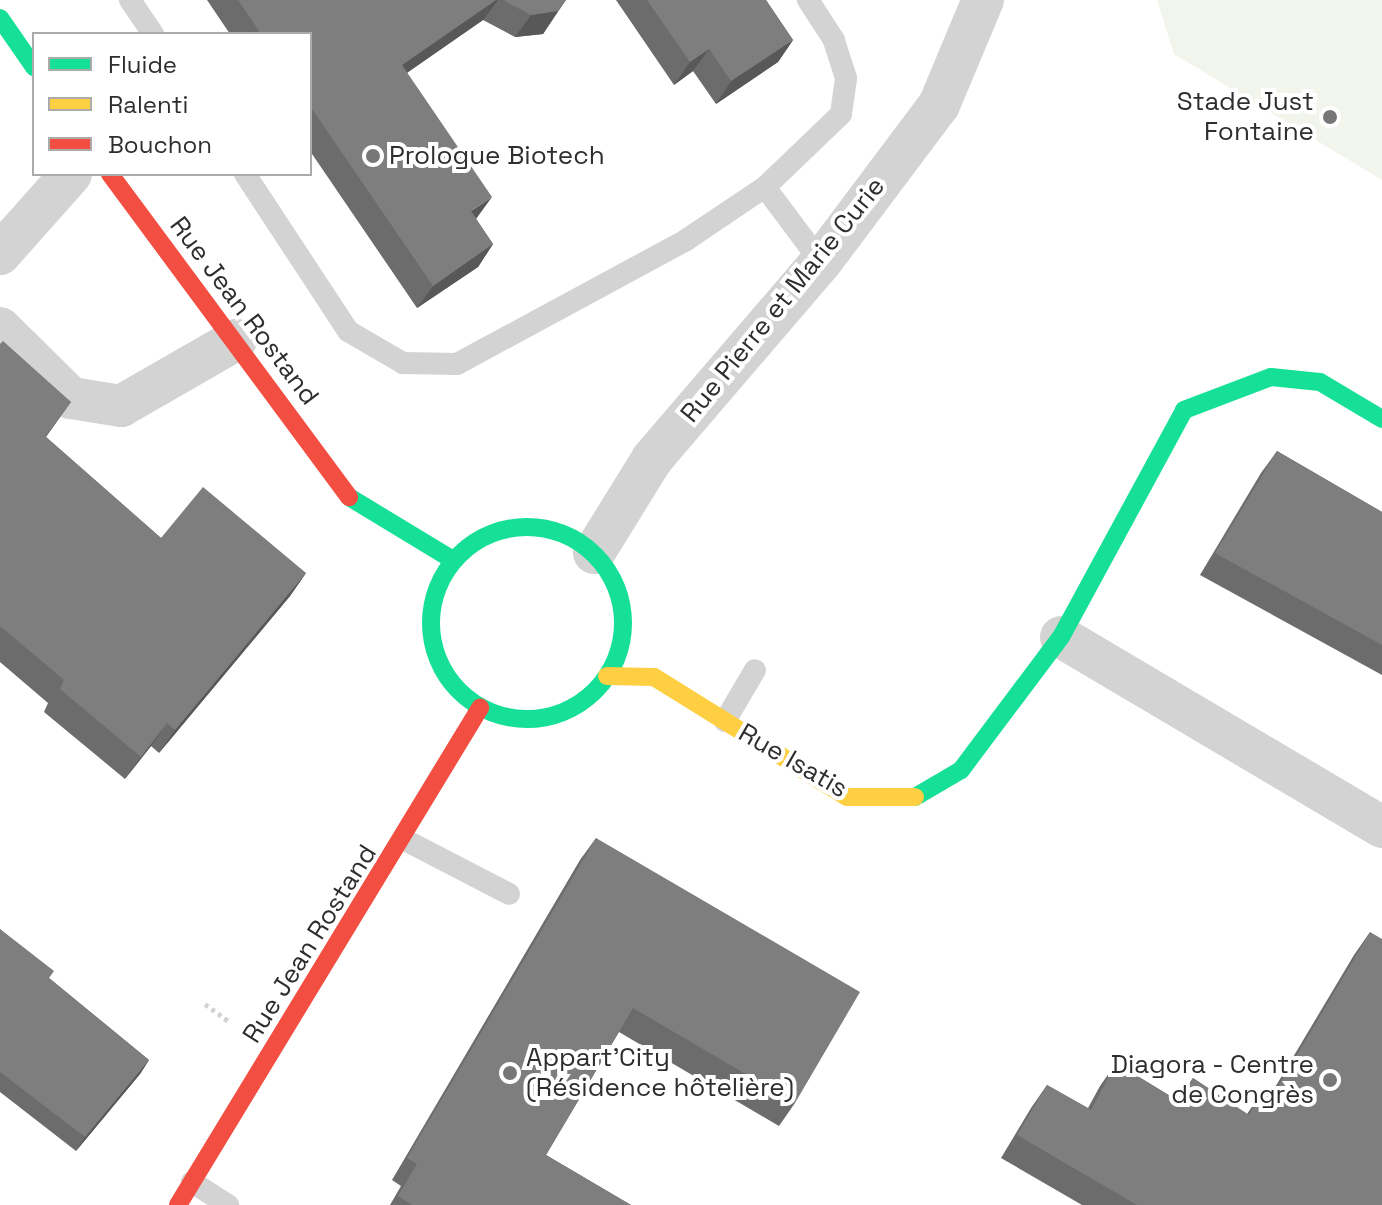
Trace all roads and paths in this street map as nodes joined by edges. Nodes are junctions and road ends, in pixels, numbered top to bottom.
1 (130, 0) edge
2 (808, 0) edge
3 (983, 0) edge
4 (0, 18) edge
5 (152, 32) edge
6 (32, 64) edge
7 (69, 176) edge
8 (112, 176) edge
9 (246, 176) edge
10 (765, 187) junction
11 (0, 254) edge
12 (821, 262) junction
13 (0, 328) edge
14 (236, 340) junction
15 (1382, 419) edge
16 (594, 553) junction
17 (453, 560) junction
18 (1061, 637) junction
19 (755, 670) dead end
20 (607, 676) junction
21 (480, 708) junction
22 (725, 721) junction
23 (1382, 827) edge
24 (405, 840) junction
25 (509, 894) dead end
26 (192, 1182) junction
27 (178, 1205) edge
28 (228, 1205) edge

1 - 5 lane
2 - 10 lane
3 - 12 street, Rue Pierre et Marie Curie
4 - 6 street
7 - 11 street
8 - 14 street, Rue Jean Rostand
9 - 10 lane
10 - 12 lane
12 - 16 street, Rue Pierre et Marie Curie
13 - 14 street
14 - 17 street, Rue Jean Rostand
15 - 18 street, Rue Isatis
16 - 17 street
16 - 20 street
17 - 21 street
18 - 22 street, Rue Isatis
18 - 23 street
19 - 22 lane
20 - 21 street
20 - 22 street, Rue Isatis
21 - 24 street, Rue Jean Rostand
24 - 25 lane
24 - 26 street, Rue Jean Rostand
26 - 27 street, Rue Jean Rostand
26 - 28 lane

